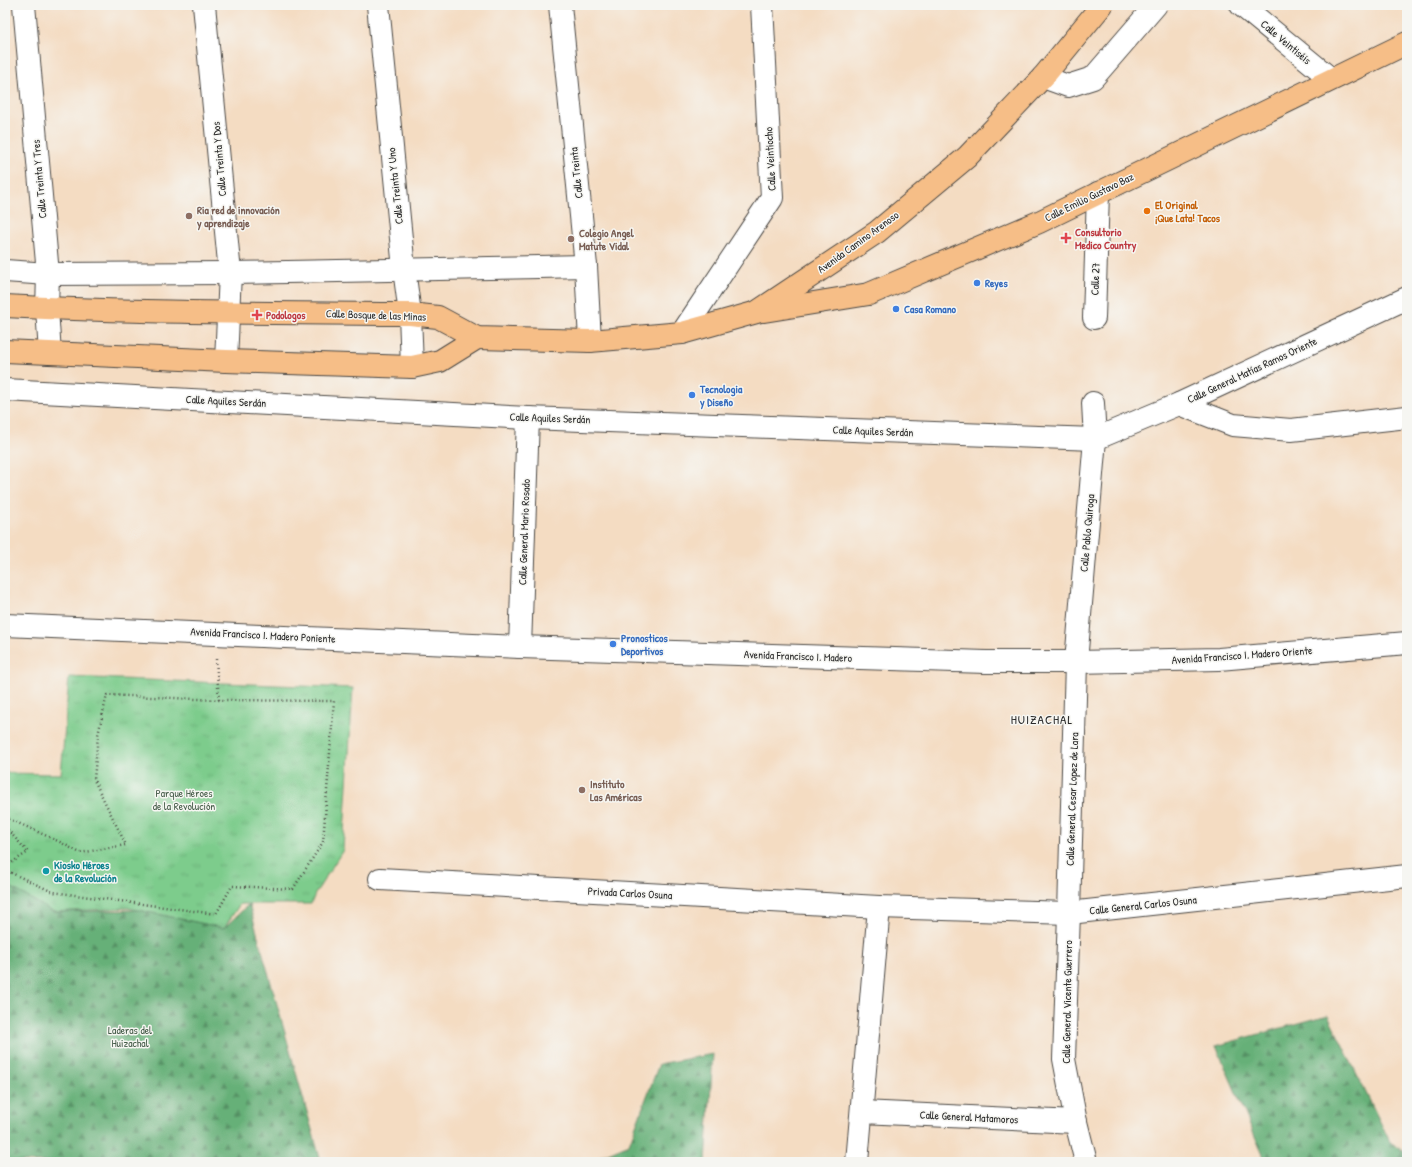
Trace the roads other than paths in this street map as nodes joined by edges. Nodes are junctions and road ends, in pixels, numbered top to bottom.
1 (24, 5) edge
2 (204, 5) edge
3 (378, 5) edge
4 (560, 5) edge
5 (762, 5) edge
6 (1102, 5) edge
7 (1156, 5) edge
8 (1241, 5) edge
9 (1407, 43) edge
10 (1043, 77) junction
11 (1331, 79) junction
12 (1098, 193) junction
13 (586, 266) junction
14 (404, 269) junction
15 (5, 271) edge
16 (230, 273) junction
17 (48, 274) junction
18 (1407, 298) edge
19 (5, 306) edge
20 (47, 309) junction
21 (229, 312) junction
22 (757, 312) junction
23 (410, 314) junction
24 (1094, 318) dead end
25 (682, 333) junction
26 (477, 338) junction
27 (590, 341) junction
28 (5, 350) edge
29 (50, 353) junction
30 (226, 361) junction
31 (412, 367) junction
32 (5, 390) edge
33 (1093, 403) dead end
34 (1179, 404) junction
35 (1407, 417) edge
36 (528, 418) junction
37 (1095, 439) junction
38 (5, 625) edge
39 (1407, 643) edge
40 (520, 647) junction
41 (1076, 662) junction
42 (1407, 876) edge
43 (380, 879) dead end
44 (879, 907) junction
45 (1069, 913) junction
46 (862, 1112) junction
47 (1076, 1122) junction
48 (858, 1162) edge
49 (1086, 1162) edge

1 - 17 street, Calle Treinta Y Tres
2 - 16 street, Calle Treinta Y Dos
3 - 14 street, Calle Treinta Y Uno
4 - 13 street, Calle Treinta
5 - 25 street, Calle Veintiocho
6 - 10 main road, Avenida Camino Arenoso
7 - 10 street
8 - 11 street, Calle Veintiséis
9 - 11 main road, Calle Emilio Gustavo Baz
10 - 22 main road, Avenida Camino Arenoso
11 - 12 main road, Calle Emilio Gustavo Baz
12 - 22 main road, Calle Emilio Gustavo Baz
12 - 24 street, Calle 27
13 - 14 street
13 - 27 street, Calle Treinta
14 - 16 street
14 - 23 street, Calle Treinta Y Uno
15 - 17 street
16 - 17 street
16 - 21 street, Calle Treinta Y Dos
17 - 20 street, Calle Treinta Y Tres
18 - 34 street, Calle General Matías Ramos Oriente
19 - 20 main road, Calle Bosque de las Minas
20 - 21 main road, Calle Bosque de las Minas
20 - 29 street, Calle Treinta Y Tres
21 - 23 main road, Calle Bosque de las Minas
21 - 30 street, Calle Treinta Y Dos
22 - 25 main road, Avenida Camino Arenoso
23 - 26 main road, Calle Bosque de las Minas
23 - 31 street, Calle Treinta Y Uno
25 - 27 main road, Avenida Camino Arenoso
26 - 27 main road, Avenida Camino Arenoso
26 - 31 main road
28 - 29 main road
29 - 30 main road
30 - 31 main road
32 - 36 street, Calle Aquiles Serdán
33 - 37 street, Calle Pablo Quiroga
34 - 35 street
34 - 37 street, Calle General Matías Ramos Oriente
36 - 37 street, Calle Aquiles Serdán
36 - 40 street, Calle General Mario Rosado
37 - 41 street, Calle Pablo Quiroga
38 - 40 street, Avenida Francisco I. Madero Poniente
39 - 41 street, Avenida Francisco I. Madero Oriente
40 - 41 street, Avenida Francisco I. Madero
41 - 45 street, Calle General Cesar Lopez de Lara
42 - 45 street, Calle General Carlos Osuna
43 - 44 street, Privada Carlos Osuna
44 - 45 street, Calle General Carlos Osuna
44 - 46 street
45 - 47 street, Calle General Vicente Guerrero
46 - 47 street, Calle General Matamoros
46 - 48 street
47 - 49 street, Calle General Vicente Guerrero

